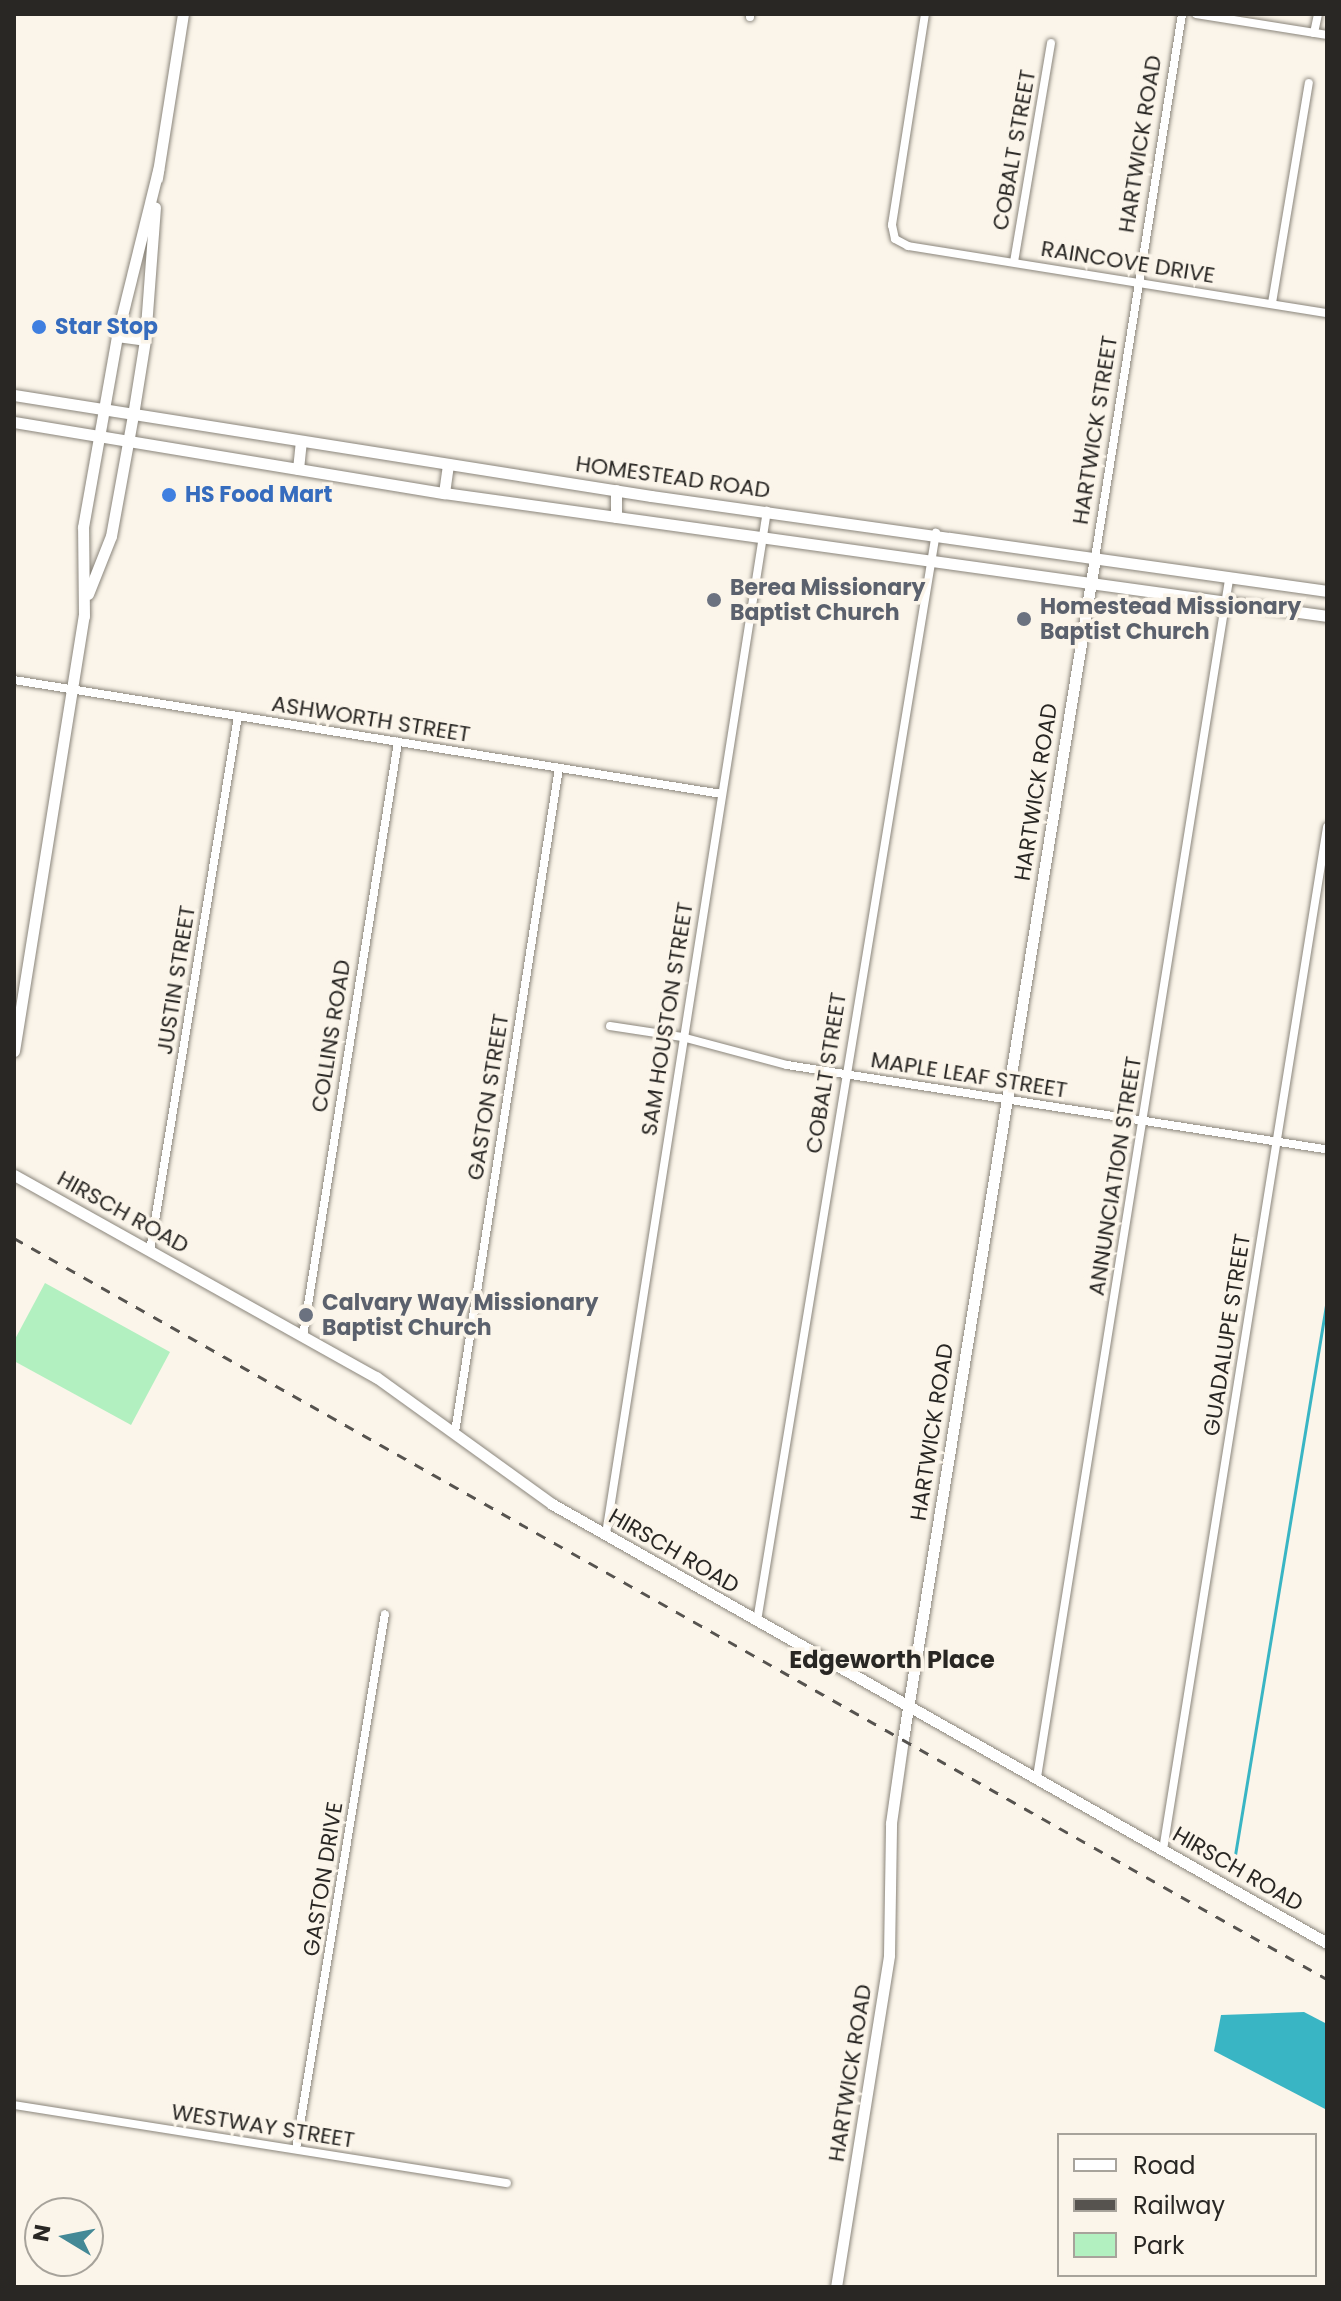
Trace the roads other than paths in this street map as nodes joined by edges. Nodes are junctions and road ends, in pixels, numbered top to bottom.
1 (183, 14) edge
2 (925, 14) edge
3 (1182, 14) edge
4 (1196, 14) edge
5 (1318, 14) edge
6 (1314, 33) junction
7 (1327, 35) edge
8 (1051, 43) dead end
9 (1309, 83) dead end
10 (158, 170) junction
11 (1014, 262) junction
12 (1139, 281) junction
13 (1272, 303) junction
14 (1327, 313) edge
15 (117, 336) junction
16 (145, 340) junction
17 (14, 395) edge
18 (103, 410) junction
19 (133, 415) junction
20 (14, 422) edge
21 (99, 436) junction
22 (128, 441) junction
23 (301, 441) junction
24 (448, 464) junction
25 (298, 469) junction
26 (616, 490) junction
27 (444, 493) junction
28 (767, 511) junction
29 (616, 517) junction
30 (936, 532) junction
31 (763, 538) junction
32 (1095, 558) junction
33 (933, 559) junction
34 (1229, 580) junction
35 (1091, 585) junction
36 (1327, 591) edge
37 (87, 598) junction
38 (1225, 605) junction
39 (1327, 616) edge
40 (14, 680) edge
41 (74, 689) junction
42 (238, 716) junction
43 (398, 742) junction
44 (559, 768) junction
45 (722, 794) junction
46 (1327, 827) edge
47 (610, 1026) dead end
48 (682, 1037) junction
49 (14, 1051) edge
50 (844, 1074) junction
51 (1006, 1100) junction
52 (1142, 1121) junction
53 (1276, 1141) junction
54 (1324, 1149) dead end
55 (14, 1175) edge
56 (150, 1251) junction
57 (303, 1336) junction
58 (455, 1432) junction
59 (606, 1534) junction
60 (385, 1614) dead end
61 (757, 1621) junction
62 (908, 1705) junction
63 (1037, 1777) junction
64 (1163, 1850) junction
65 (1327, 1943) edge
66 (14, 2105) edge
67 (296, 2149) junction
68 (507, 2183) dead end
69 (836, 2287) edge

1 - 10 main road
2 - 11 street, RAINCOVE DRIVE
3 - 12 street, HARTWICK ROAD
4 - 6 street
5 - 6 street
6 - 7 street
8 - 11 street, COBALT STREET
9 - 13 street
10 - 15 main road
10 - 16 main road
11 - 12 street, RAINCOVE DRIVE
12 - 13 street, RAINCOVE DRIVE
12 - 32 street, HARTWICK STREET
13 - 14 street, RAINCOVE DRIVE
15 - 16 main road
15 - 18 main road
16 - 19 main road
17 - 18 main road, HOMESTEAD ROAD
18 - 19 main road, HOMESTEAD ROAD
18 - 21 main road
19 - 22 main road
19 - 23 main road, HOMESTEAD ROAD
20 - 21 main road
21 - 22 main road
21 - 37 main road
22 - 25 main road
22 - 37 main road
23 - 24 main road, HOMESTEAD ROAD
23 - 25 main road
24 - 26 main road, HOMESTEAD ROAD
24 - 27 main road
25 - 27 main road
26 - 28 main road, HOMESTEAD ROAD
26 - 29 main road
27 - 29 main road
28 - 30 main road, HOMESTEAD ROAD
28 - 31 street, SAM HOUSTON STREET
29 - 31 main road
30 - 32 main road, HOMESTEAD ROAD
30 - 33 street, COBALT STREET
31 - 33 main road
31 - 45 street, SAM HOUSTON STREET
32 - 34 main road, HOMESTEAD ROAD
32 - 35 main road, HARTWICK STREET
33 - 35 main road
33 - 50 street, COBALT STREET
34 - 36 main road, HOMESTEAD ROAD
34 - 38 street, ANNUNCIATION STREET
35 - 38 main road
35 - 51 main road, HARTWICK ROAD
37 - 41 main road
38 - 39 main road
38 - 52 street, ANNUNCIATION STREET
40 - 41 street, ASHWORTH STREET
41 - 42 street, ASHWORTH STREET
41 - 49 main road
42 - 43 street, ASHWORTH STREET
42 - 56 street, JUSTIN STREET
43 - 44 street, ASHWORTH STREET
43 - 57 street, COLLINS ROAD
44 - 45 street, ASHWORTH STREET
44 - 58 street, GASTON STREET
45 - 48 street, SAM HOUSTON STREET
46 - 53 street, GUADALUPE STREET
47 - 48 street, MAPLE LEAF STREET
48 - 50 street, MAPLE LEAF STREET
48 - 59 street, SAM HOUSTON STREET
50 - 51 street, MAPLE LEAF STREET
50 - 61 street, COBALT STREET
51 - 52 street, MAPLE LEAF STREET
51 - 62 main road, HARTWICK ROAD
52 - 53 street, MAPLE LEAF STREET
52 - 63 street, ANNUNCIATION STREET
53 - 54 street, MAPLE LEAF STREET
53 - 64 street, GUADALUPE STREET
55 - 56 main road, HIRSCH ROAD
56 - 57 main road, HIRSCH ROAD
57 - 58 main road, HIRSCH ROAD
58 - 59 main road, HIRSCH ROAD
59 - 61 main road, HIRSCH ROAD
60 - 67 street, GASTON DRIVE
61 - 62 main road, HIRSCH ROAD
62 - 63 main road, HIRSCH ROAD
62 - 69 main road, HARTWICK ROAD
63 - 64 main road, HIRSCH ROAD
64 - 65 main road, HIRSCH ROAD
66 - 67 street, WESTWAY STREET
67 - 68 street, WESTWAY STREET

